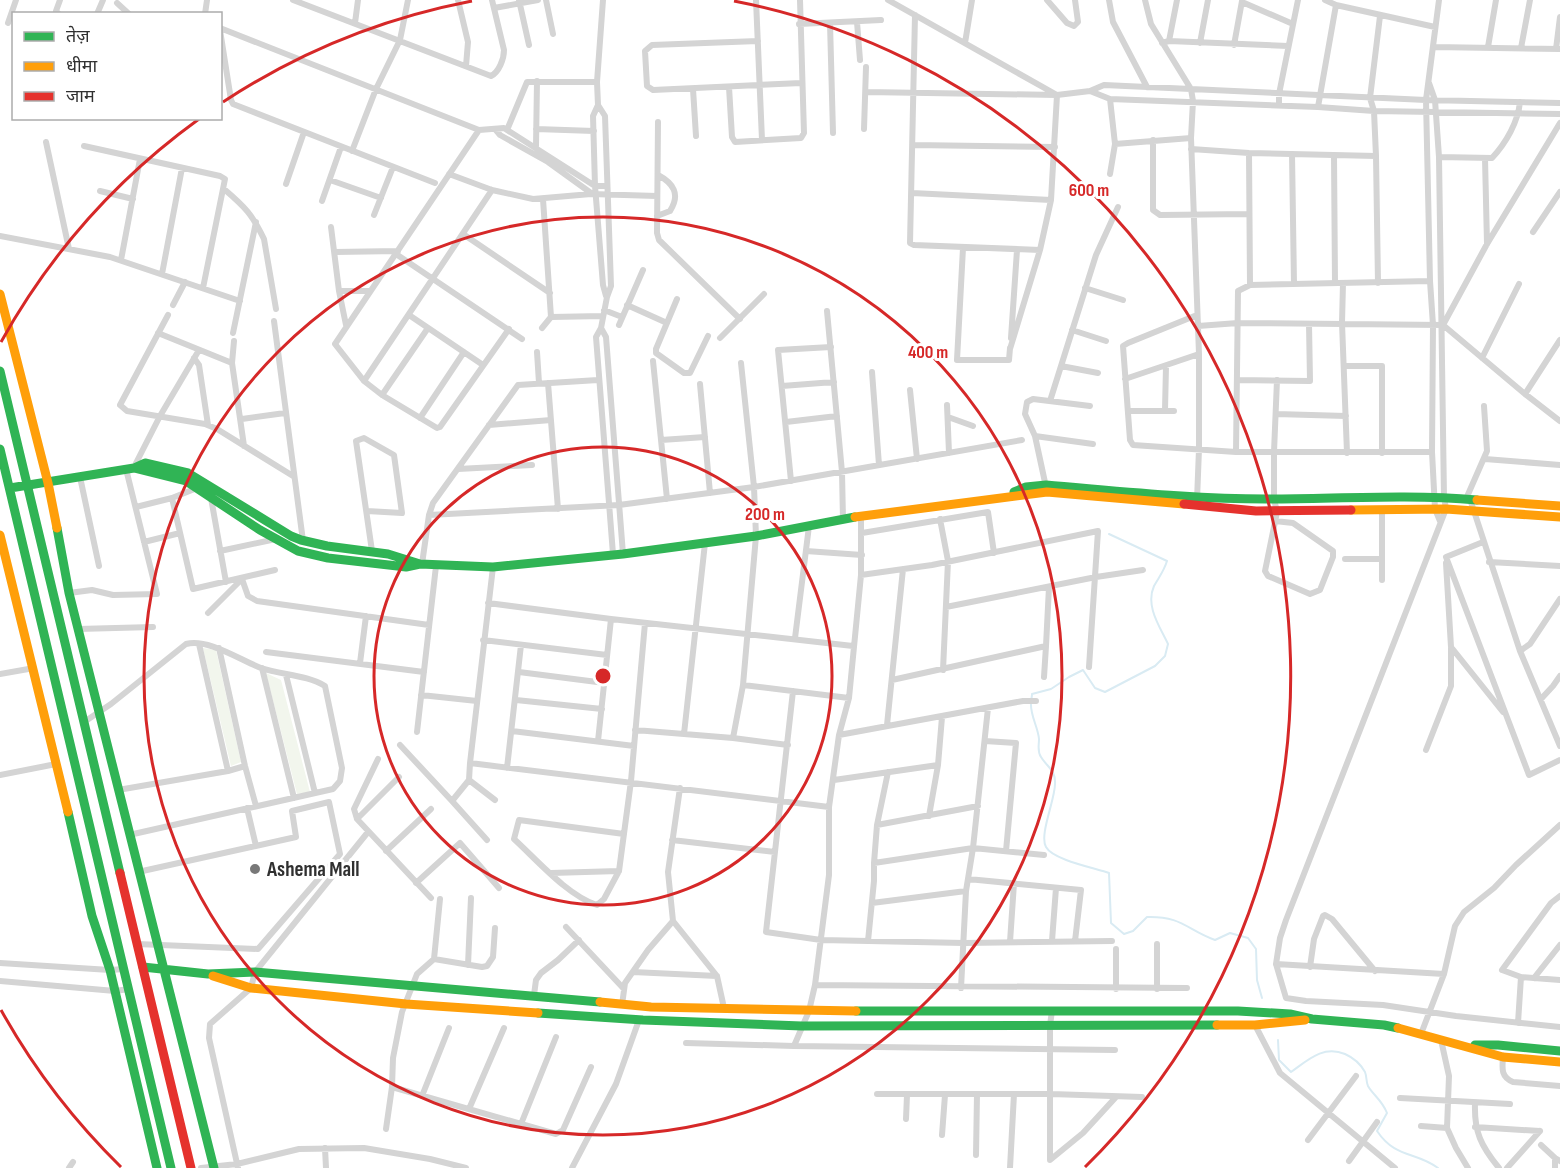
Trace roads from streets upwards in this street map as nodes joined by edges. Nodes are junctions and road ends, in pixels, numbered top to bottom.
1 (16, 0) edge
2 (293, 0) edge
3 (316, 0) edge
4 (358, 0) edge
5 (408, 0) edge
6 (458, 0) edge
7 (492, 0) edge
8 (538, 0) edge
9 (546, 0) edge
10 (603, 0) edge
11 (756, 0) edge
12 (800, 0) edge
13 (888, 0) edge
14 (972, 0) edge
15 (1047, 0) edge
16 (1075, 0) edge
17 (1109, 0) edge
18 (1145, 0) edge
19 (1177, 0) edge
20 (1208, 0) edge
21 (1298, 0) edge
22 (1325, 0) edge
23 (1439, 0) edge
24 (1496, 0) edge
25 (1530, 0) edge
26 (1242, 1) edge
27 (519, 2) edge
28 (117, 3) dead end
29 (1336, 5) junction
30 (315, 8) junction
31 (494, 8) junction
32 (127, 12) edge
33 (915, 15) junction
34 (1380, 16) junction
35 (1560, 17) edge
36 (881, 20) dead end
37 (857, 22) junction
38 (355, 23) junction
39 (830, 23) junction
40 (8, 24) dead end
41 (799, 24) junction
42 (1293, 24) junction
43 (1435, 27) junction
44 (222, 29) edge
45 (553, 34) dead end
46 (222, 36) edge
47 (400, 40) junction
48 (758, 41) junction
49 (1165, 42) junction
50 (965, 43) junction
51 (1200, 43) junction
52 (529, 45) dead end
53 (1234, 45) junction
54 (1288, 46) junction
55 (1434, 47) junction
56 (1488, 47) junction
57 (1521, 48) junction
58 (1558, 49) edge
59 (860, 60) dead end
60 (466, 66) junction
61 (866, 67) dead end
62 (537, 81) junction
63 (597, 81) junction
64 (801, 83) junction
65 (1430, 83) junction
66 (760, 85) junction
67 (729, 87) junction
68 (1147, 87) junction
69 (376, 89) junction
70 (693, 89) junction
71 (1191, 89) junction
72 (866, 92) junction
73 (1088, 92) junction
74 (913, 93) junction
75 (1279, 94) junction
76 (1056, 95) junction
77 (1319, 95) junction
78 (1370, 98) junction
79 (1110, 99) junction
80 (1426, 100) junction
81 (1435, 100) junction
82 (1193, 101) junction
83 (1520, 102) junction
84 (1560, 103) edge
85 (598, 105) junction
86 (1279, 105) junction
87 (1318, 106) junction
88 (1374, 111) junction
89 (1426, 111) junction
90 (1435, 111) junction
91 (1519, 113) junction
92 (1560, 114) edge
93 (658, 122) dead end
94 (1560, 123) edge
95 (495, 129) junction
96 (536, 129) junction
97 (864, 129) dead end
98 (479, 130) junction
99 (507, 130) junction
100 (304, 132) junction
101 (594, 132) junction
102 (833, 133) dead end
103 (696, 136) dead end
104 (1191, 138) junction
105 (762, 140) junction
106 (1153, 140) junction
107 (46, 142) dead end
108 (1115, 144) junction
109 (913, 145) junction
110 (84, 146) dead end
111 (536, 146) junction
112 (341, 147) junction
113 (1055, 147) junction
114 (1191, 149) junction
115 (352, 151) junction
116 (1249, 153) junction
117 (1292, 154) junction
118 (1334, 155) junction
119 (1376, 156) junction
120 (1439, 158) junction
121 (1485, 158) junction
122 (140, 159) junction
123 (393, 167) junction
124 (182, 168) junction
125 (449, 174) junction
126 (1110, 174) dead end
127 (657, 175) junction
128 (330, 180) junction
129 (435, 183) dead end
130 (286, 184) dead end
131 (595, 186) junction
132 (607, 186) junction
133 (224, 189) junction
134 (492, 190) junction
135 (100, 191) dead end
136 (1560, 192) edge
137 (912, 193) junction
138 (594, 194) junction
139 (607, 195) junction
140 (657, 196) junction
141 (133, 198) junction
142 (381, 198) junction
143 (543, 199) junction
144 (1051, 200) junction
145 (322, 201) dead end
146 (1118, 207) dead end
147 (1249, 214) junction
148 (374, 215) dead end
149 (657, 216) junction
150 (1194, 216) junction
151 (256, 221) junction
152 (332, 227) dead end
153 (1533, 232) dead end
154 (463, 234) junction
155 (0, 236) edge
156 (1487, 244) junction
157 (963, 248) junction
158 (69, 249) junction
159 (1017, 250) junction
160 (1040, 250) junction
161 (335, 252) junction
162 (397, 253) junction
163 (121, 260) junction
164 (643, 270) dead end
165 (162, 274) junction
166 (432, 279) junction
167 (1430, 281) junction
168 (185, 282) junction
169 (1335, 283) junction
170 (1343, 283) junction
171 (1378, 283) junction
172 (1294, 284) junction
173 (1519, 284) dead end
174 (1250, 285) junction
175 (203, 288) junction
176 (1085, 288) junction
177 (339, 291) junction
178 (370, 291) junction
179 (550, 293) junction
180 (0, 294) edge
181 (764, 294) dead end
182 (607, 297) junction
183 (677, 299) dead end
184 (240, 300) junction
185 (1123, 300) dead end
186 (627, 305) junction
187 (173, 306) dead end
188 (276, 309) dead end
189 (827, 311) dead end
190 (604, 313) junction
191 (168, 315) dead end
192 (408, 315) junction
193 (1197, 315) junction
194 (551, 316) junction
195 (622, 317) junction
196 (740, 319) junction
197 (274, 321) dead end
198 (667, 323) junction
199 (1238, 323) junction
200 (1309, 324) junction
201 (1342, 324) junction
202 (346, 325) junction
203 (619, 325) dead end
204 (1433, 325) junction
205 (1443, 325) junction
206 (1198, 326) junction
207 (428, 328) junction
208 (542, 328) dead end
209 (601, 328) junction
210 (508, 330) junction
211 (1072, 330) junction
212 (158, 333) junction
213 (232, 333) dead end
214 (708, 336) dead end
215 (720, 338) dead end
216 (522, 339) dead end
217 (1106, 340) dead end
218 (1560, 340) edge
219 (234, 341) dead end
220 (831, 347) junction
221 (1010, 349) junction
222 (199, 350) junction
223 (464, 352) junction
224 (537, 352) dead end
225 (1199, 354) junction
226 (194, 358) junction
227 (1482, 358) junction
228 (653, 361) dead end
229 (232, 363) junction
230 (741, 363) dead end
231 (483, 365) junction
232 (1062, 366) junction
233 (1166, 366) junction
234 (1344, 366) junction
235 (0, 371) edge
236 (872, 372) dead end
237 (1098, 373) dead end
238 (1125, 379) junction
239 (598, 380) junction
240 (1238, 380) junction
241 (1278, 380) junction
242 (364, 381) junction
243 (834, 381) junction
244 (539, 383) junction
245 (548, 383) junction
246 (700, 384) dead end
247 (782, 386) junction
248 (910, 390) dead end
249 (1525, 394) junction
250 (382, 395) junction
251 (1050, 401) junction
252 (947, 405) dead end
253 (1090, 406) dead end
254 (1484, 406) dead end
255 (1165, 410) junction
256 (1128, 411) junction
257 (1174, 411) dead end
258 (285, 413) junction
259 (1276, 414) junction
260 (837, 416) junction
261 (1346, 416) junction
262 (160, 417) junction
263 (948, 417) junction
264 (420, 418) junction
265 (242, 419) junction
266 (551, 420) junction
267 (1560, 420) edge
268 (786, 422) junction
269 (208, 425) junction
270 (489, 425) junction
271 (973, 426) dead end
272 (1035, 436) junction
273 (705, 437) junction
274 (661, 440) junction
275 (1022, 440) dead end
276 (1093, 444) dead end
277 (244, 446) junction
278 (0, 449) edge
279 (1199, 449) junction
280 (1236, 452) junction
281 (1274, 452) junction
282 (1432, 452) junction
283 (950, 453) junction
284 (1347, 453) junction
285 (1382, 453) junction
286 (917, 459) junction
287 (1485, 459) junction
288 (532, 465) dead end
289 (879, 465) junction
290 (1560, 465) edge
291 (130, 468) junction
292 (458, 469) junction
293 (842, 472) junction
294 (293, 476) junction
295 (80, 477) junction
296 (791, 481) junction
297 (48, 483) junction
298 (27, 485) junction
299 (754, 487) junction
300 (10, 488) junction
301 (197, 488) junction
302 (1043, 489) junction
303 (710, 493) junction
304 (1444, 496) junction
305 (211, 497) junction
306 (1434, 497) junction
307 (172, 498) junction
308 (668, 499) junction
309 (1274, 499) junction
310 (1468, 499) junction
311 (1197, 502) junction
312 (619, 505) junction
313 (609, 506) junction
314 (1560, 506) edge
315 (135, 507) junction
316 (558, 509) junction
317 (1435, 509) junction
318 (1446, 509) junction
319 (1382, 510) junction
320 (1475, 511) junction
321 (367, 512) junction
322 (429, 515) junction
323 (861, 516) junction
324 (1276, 516) junction
325 (1560, 517) edge
326 (940, 519) junction
327 (843, 520) junction
328 (1440, 521) junction
329 (809, 526) junction
330 (180, 533) junction
331 (862, 533) junction
332 (756, 536) junction
333 (0, 538) edge
334 (276, 539) junction
335 (303, 540) junction
336 (144, 542) junction
337 (1483, 542) junction
338 (705, 543) junction
339 (220, 551) junction
340 (372, 551) junction
341 (302, 552) junction
342 (806, 552) junction
343 (994, 553) junction
344 (613, 554) junction
345 (623, 554) junction
346 (862, 555) junction
347 (1446, 556) junction
348 (1345, 559) dead end
349 (1381, 559) junction
350 (948, 561) junction
351 (1489, 562) junction
352 (421, 564) junction
353 (99, 566) dead end
354 (436, 566) junction
355 (1560, 566) edge
356 (493, 567) junction
357 (903, 569) junction
358 (275, 570) dead end
359 (1143, 570) dead end
360 (861, 575) junction
361 (1096, 577) junction
362 (242, 579) junction
363 (1382, 580) dead end
364 (226, 582) junction
365 (1049, 587) junction
366 (69, 593) junction
367 (1560, 599) edge
368 (488, 603) junction
369 (946, 607) junction
370 (208, 613) dead end
371 (366, 616) junction
372 (611, 620) junction
373 (645, 623) junction
374 (429, 625) junction
375 (153, 627) dead end
376 (78, 628) junction
377 (696, 628) junction
378 (747, 634) junction
379 (795, 638) junction
380 (483, 640) junction
381 (199, 644) junction
382 (521, 645) junction
383 (853, 646) junction
384 (1046, 646) junction
385 (1450, 646) junction
386 (219, 648) junction
387 (1520, 651) junction
388 (266, 652) dead end
389 (608, 655) junction
390 (360, 663) junction
391 (1089, 667) dead end
392 (34, 668) junction
393 (262, 668) junction
394 (943, 670) junction
395 (424, 672) junction
396 (519, 672) junction
397 (0, 674) edge
398 (286, 675) junction
399 (1560, 676) edge
400 (1044, 677) dead end
401 (891, 680) junction
402 (605, 683) junction
403 (743, 685) junction
404 (1553, 686) junction
405 (794, 691) junction
406 (1560, 691) edge
407 (421, 695) junction
408 (849, 698) junction
409 (1541, 699) junction
410 (516, 700) junction
411 (477, 701) junction
412 (1036, 701) dead end
413 (988, 708) junction
414 (602, 709) junction
415 (99, 712) junction
416 (942, 717) junction
417 (1507, 717) junction
418 (84, 722) junction
419 (887, 725) junction
420 (512, 730) junction
421 (635, 730) junction
422 (417, 732) dead end
423 (684, 734) junction
424 (839, 735) junction
425 (734, 738) junction
426 (598, 741) junction
427 (985, 741) junction
428 (400, 745) dead end
429 (788, 745) junction
430 (634, 746) junction
431 (1560, 746) edge
432 (1426, 750) dead end
433 (378, 759) dead end
434 (1560, 760) edge
435 (470, 763) junction
436 (56, 764) junction
437 (938, 765) junction
438 (245, 766) junction
439 (507, 768) junction
440 (228, 771) junction
441 (888, 772) junction
442 (0, 775) edge
443 (399, 777) dead end
444 (469, 780) junction
445 (834, 780) junction
446 (631, 781) junction
447 (680, 788) junction
448 (118, 790) junction
449 (315, 793) junction
450 (294, 798) junction
451 (495, 800) dead end
452 (782, 800) junction
453 (452, 801) junction
454 (256, 806) junction
455 (978, 806) junction
456 (830, 807) junction
457 (247, 808) junction
458 (432, 809) dead end
459 (929, 816) junction
460 (357, 819) junction
461 (877, 825) junction
462 (1560, 825) edge
463 (368, 832) junction
464 (624, 834) junction
465 (129, 835) junction
466 (487, 840) dead end
467 (672, 840) junction
468 (256, 846) junction
469 (973, 848) junction
470 (386, 851) junction
471 (775, 852) junction
472 (1006, 852) junction
473 (1044, 855) dead end
474 (873, 863) junction
475 (619, 871) junction
476 (138, 872) junction
477 (551, 873) junction
478 (968, 879) junction
479 (416, 883) junction
480 (1014, 883) junction
481 (499, 888) dead end
482 (1056, 888) junction
483 (966, 891) junction
484 (1560, 896) edge
485 (431, 898) dead end
486 (471, 898) dead end
487 (440, 899) dead end
488 (872, 903) junction
489 (673, 921) junction
490 (566, 927) dead end
491 (495, 928) dead end
492 (579, 940) junction
493 (820, 940) junction
494 (1052, 940) junction
495 (868, 941) junction
496 (1075, 941) junction
497 (1112, 941) dead end
498 (1010, 942) junction
499 (964, 943) junction
500 (137, 944) junction
501 (158, 944) junction
502 (1157, 944) dead end
503 (1560, 945) edge
504 (1116, 949) dead end
505 (434, 959) junction
506 (0, 963) edge
507 (1276, 964) junction
508 (468, 965) junction
509 (143, 967) junction
510 (1310, 967) junction
511 (124, 969) junction
512 (165, 969) junction
513 (110, 970) junction
514 (1375, 971) junction
515 (255, 972) junction
516 (633, 972) junction
517 (208, 974) junction
518 (1444, 974) junction
519 (717, 976) junction
520 (1521, 977) junction
521 (1534, 978) junction
522 (1560, 980) edge
523 (0, 981) edge
524 (413, 985) junction
525 (815, 985) junction
526 (251, 988) junction
527 (961, 988) junction
528 (1116, 988) junction
529 (1157, 988) junction
530 (1187, 988) dead end
531 (129, 989) junction
532 (624, 989) junction
533 (115, 991) junction
534 (534, 995) junction
535 (1286, 998) junction
536 (406, 1004) junction
537 (622, 1005) junction
538 (651, 1007) junction
539 (724, 1008) junction
540 (877, 1010) junction
541 (809, 1011) junction
542 (1052, 1011) junction
543 (1430, 1013) junction
544 (1290, 1018) junction
545 (639, 1020) junction
546 (650, 1020) junction
547 (1518, 1023) junction
548 (1050, 1025) junction
549 (1255, 1025) junction
550 (802, 1026) junction
551 (877, 1027) junction
552 (1560, 1027) edge
553 (449, 1028) dead end
554 (504, 1028) dead end
555 (1422, 1034) junction
556 (556, 1037) dead end
557 (1441, 1040) junction
558 (686, 1042) dead end
559 (1464, 1045) junction
560 (794, 1046) junction
561 (1050, 1048) junction
562 (1115, 1050) dead end
563 (1560, 1051) edge
564 (1503, 1057) junction
565 (1560, 1062) edge
566 (591, 1067) dead end
567 (1356, 1076) dead end
568 (1560, 1086) edge
569 (392, 1087) junction
570 (877, 1094) dead end
571 (976, 1094) junction
572 (1014, 1094) junction
573 (1051, 1094) junction
574 (908, 1095) junction
575 (945, 1095) junction
576 (422, 1096) junction
577 (1116, 1097) junction
578 (1142, 1097) dead end
579 (1400, 1098) dead end
580 (1447, 1101) junction
581 (1475, 1103) junction
582 (1510, 1104) dead end
583 (469, 1109) junction
584 (1329, 1112) junction
585 (906, 1119) dead end
586 (1377, 1122) dead end
587 (520, 1124) junction
588 (1421, 1126) dead end
589 (1475, 1127) junction
590 (1447, 1128) junction
591 (386, 1129) dead end
592 (942, 1135) dead end
593 (1308, 1140) dead end
594 (1364, 1141) junction
595 (1541, 1145) dead end
596 (325, 1148) junction
597 (976, 1155) dead end
598 (1050, 1160) junction
599 (1558, 1160) edge
600 (1349, 1161) dead end
601 (237, 1166) edge
602 (214, 1167) edge
603 (157, 1168) edge
604 (171, 1168) edge
605 (191, 1168) edge
606 (201, 1168) edge
607 (326, 1168) edge
608 (464, 1168) edge
609 (572, 1168) edge
610 (1010, 1168) edge
611 (1050, 1168) edge
612 (1395, 1168) edge
613 (1468, 1168) edge
614 (1499, 1168) edge
615 (1507, 1168) edge
616 (1555, 1168) edge

1 - 40 street
2 - 30 street
3 - 30 street
4 - 38 street
5 - 47 street
6 - 60 street
7 - 31 street
8 - 27 street
9 - 45 street
10 - 63 street
11 - 48 street
12 - 41 street
13 - 33 street
14 - 50 street
15 - 16 street
17 - 68 street
18 - 49 street
19 - 49 street
20 - 51 street
21 - 42 street
22 - 29 street
23 - 43 street
24 - 56 street
25 - 57 street
26 - 42 street
26 - 53 street
27 - 31 street
27 - 52 street
28 - 32 street
29 - 34 street
29 - 77 street
30 - 38 street
31 - 60 street
33 - 50 street
33 - 74 street
34 - 43 street
34 - 78 street
35 - 58 street
36 - 37 street
37 - 39 street
37 - 59 street
38 - 47 street
39 - 41 street
39 - 102 street
41 - 64 street
42 - 54 street
43 - 55 street
44 - 69 street
46 - 100 street
47 - 60 street
47 - 69 street
48 - 66 street
48 - 70 street
49 - 51 street
49 - 71 street
50 - 76 street
51 - 53 street
53 - 54 street
54 - 75 street
55 - 56 street
55 - 65 street
56 - 57 street
57 - 58 street
61 - 72 street
62 - 63 street
62 - 96 street
62 - 99 street
63 - 85 street
64 - 66 street
64 - 105 street
65 - 80 street
65 - 81 street
66 - 67 street
66 - 105 street
67 - 70 street
67 - 105 street
68 - 71 street
68 - 73 street
69 - 98 street
69 - 115 street
70 - 103 street
71 - 75 street
71 - 82 street
72 - 74 street
72 - 97 street
73 - 76 street
73 - 79 street
74 - 76 street
74 - 109 street
75 - 77 street
75 - 86 street
76 - 113 street
77 - 78 street
77 - 87 street
78 - 80 street
78 - 88 street
79 - 82 street
79 - 108 street
80 - 81 street
80 - 89 street
81 - 83 street
81 - 90 street
82 - 86 street
82 - 104 street
83 - 84 street
83 - 91 street
85 - 101 street
85 - 132 street
86 - 87 street
87 - 88 street
88 - 89 street
88 - 119 street
89 - 90 street
89 - 167 street
90 - 91 street
90 - 120 street
91 - 92 street
91 - 121 street
93 - 127 street
94 - 156 street
95 - 98 street
95 - 99 street
95 - 138 street
96 - 101 street
96 - 111 street
98 - 125 street
99 - 111 street
100 - 112 street
100 - 130 street
101 - 131 street
104 - 106 street
104 - 114 street
106 - 108 street
106 - 150 street
107 - 158 street
108 - 126 street
109 - 113 street
109 - 137 street
110 - 122 street
111 - 131 street
112 - 115 street
112 - 128 street
113 - 144 street
114 - 116 street
114 - 150 street
115 - 123 street
116 - 117 street
116 - 147 street
117 - 118 street
117 - 172 street
118 - 119 street
118 - 169 street
119 - 171 street
120 - 121 street
120 - 205 street
121 - 156 street
122 - 124 street
122 - 141 street
123 - 129 street
123 - 142 street
124 - 133 street
124 - 165 street
125 - 134 street
125 - 162 street
127 - 140 street
127 - 149 street
128 - 142 street
128 - 145 street
131 - 132 street
131 - 138 street
132 - 139 street
133 - 151 street
133 - 175 street
134 - 143 street
134 - 154 street
135 - 141 street
136 - 153 street
137 - 144 street
137 - 157 street
138 - 139 street
138 - 143 street
138 - 182 street
139 - 140 street
139 - 182 street
140 - 149 street
141 - 163 street
142 - 148 street
143 - 179 street
144 - 160 street
146 - 176 street
147 - 150 street
147 - 174 street
149 - 196 street
150 - 193 street
151 - 184 street
151 - 188 street
152 - 161 street
154 - 166 street
154 - 179 street
155 - 158 street
156 - 205 street
157 - 159 street
157 - 221 street
158 - 163 street
159 - 160 street
159 - 221 street
160 - 221 street
161 - 162 street
161 - 177 street
162 - 166 street
162 - 178 street
163 - 165 street
164 - 186 street
165 - 168 street
166 - 192 street
166 - 210 street
167 - 171 street
167 - 204 street
168 - 175 street
168 - 187 street
169 - 170 street
169 - 172 street
170 - 171 street
170 - 201 street
172 - 174 street
173 - 227 street
174 - 199 street
175 - 184 street
176 - 185 street
176 - 211 street
177 - 178 street
177 - 202 street
178 - 202 street
179 - 194 street
180 - 297 street
181 - 196 street
182 - 190 street
183 - 198 street
184 - 213 street
186 - 195 street
186 - 198 street
189 - 220 street
190 - 194 street
190 - 195 street
190 - 209 street
191 - 212 street
192 - 207 street
192 - 242 street
193 - 206 street
193 - 238 street
194 - 208 street
195 - 203 street
196 - 215 street
197 - 258 street
198 - 214 street
199 - 200 street
199 - 206 street
199 - 240 street
200 - 201 street
200 - 241 street
201 - 204 street
201 - 234 street
202 - 242 street
204 - 205 street
204 - 282 street
205 - 227 street
205 - 304 street
206 - 225 street
207 - 223 street
207 - 250 street
209 - 239 street
209 - 312 street
210 - 216 street
210 - 231 street
211 - 217 street
211 - 232 street
212 - 222 street
212 - 262 street
218 - 249 street
219 - 229 street
220 - 243 street
220 - 247 street
222 - 226 street
222 - 229 street
223 - 231 street
223 - 264 street
224 - 244 street
225 - 233 street
225 - 279 street
226 - 262 street
226 - 269 street
227 - 249 street
228 - 274 street
229 - 265 street
230 - 299 street
231 - 264 street
232 - 237 street
232 - 251 street
233 - 238 street
233 - 255 street
234 - 261 street
234 - 285 street
235 - 298 street
236 - 289 street
238 - 256 street
239 - 245 street
239 - 313 street
240 - 241 street
240 - 280 street
241 - 259 street
242 - 250 street
243 - 247 street
243 - 260 street
244 - 245 street
244 - 270 street
245 - 266 street
246 - 273 street
247 - 268 street
248 - 286 street
249 - 267 street
250 - 264 street
251 - 253 street
251 - 272 street
252 - 263 street
254 - 287 street
255 - 256 street
255 - 257 street
256 - 279 street
258 - 265 street
258 - 294 street
259 - 261 street
259 - 281 street
260 - 268 street
260 - 293 street
261 - 284 street
262 - 269 street
262 - 291 street
263 - 271 street
263 - 283 street
265 - 277 street
266 - 270 street
266 - 316 street
268 - 296 street
269 - 277 street
270 - 292 street
272 - 276 street
272 - 302 street
273 - 274 street
273 - 303 street
274 - 308 street
275 - 283 street
277 - 294 street
278 - 300 street
279 - 280 street
279 - 311 street
280 - 281 street
281 - 284 street
281 - 309 street
282 - 285 street
282 - 306 street
283 - 286 street
284 - 285 street
286 - 289 street
287 - 290 street
287 - 310 street
288 - 292 street
289 - 293 street
291 - 295 street
291 - 301 street
291 - 315 street
291 - 335 street
292 - 322 street
293 - 296 street
293 - 327 street
294 - 335 street
295 - 297 street
295 - 353 street
296 - 299 street
297 - 298 street
297 - 366 street
298 - 300 street
298 - 418 street
299 - 303 street
299 - 332 street
300 - 511 street
301 - 305 street
301 - 307 street
302 - 311 street
302 - 323 street
303 - 308 street
304 - 306 street
304 - 310 street
304 - 318 street
305 - 334 street
305 - 339 street
306 - 309 street
306 - 317 street
307 - 315 street
307 - 330 street
308 - 312 street
309 - 311 street
309 - 324 street
310 - 314 street
310 - 320 street
311 - 324 street
312 - 313 street
312 - 345 street
313 - 316 street
313 - 344 street
315 - 336 street
316 - 322 street
317 - 318 street
317 - 319 street
317 - 328 street
318 - 320 street
318 - 328 street
319 - 324 street
319 - 349 street
320 - 325 street
320 - 337 street
321 - 321 street
321 - 340 street
322 - 352 street
323 - 327 street
323 - 331 street
324 - 324 street
326 - 331 street
326 - 343 street
326 - 350 street
327 - 329 street
328 - 507 street
329 - 332 street
329 - 342 street
330 - 336 street
330 - 364 street
331 - 346 street
332 - 338 street
332 - 378 street
333 - 392 street
334 - 339 street
334 - 341 street
335 - 340 street
335 - 341 street
336 - 366 street
337 - 347 street
337 - 351 street
338 - 345 street
338 - 377 street
339 - 364 street
340 - 352 street
341 - 352 street
342 - 346 street
342 - 379 street
343 - 350 street
343 - 361 street
344 - 345 street
344 - 356 street
346 - 360 street
347 - 385 street
347 - 417 street
348 - 349 street
349 - 363 street
350 - 357 street
350 - 369 street
351 - 355 street
351 - 387 street
352 - 354 street
354 - 356 street
354 - 374 street
356 - 368 street
357 - 360 street
357 - 401 street
358 - 362 street
359 - 361 street
360 - 383 street
361 - 365 street
361 - 391 street
362 - 364 street
362 - 370 street
362 - 371 street
365 - 369 street
365 - 384 street
366 - 376 street
367 - 387 street
368 - 372 street
368 - 380 street
369 - 394 street
371 - 374 street
371 - 390 street
372 - 373 street
372 - 389 street
373 - 377 street
373 - 421 street
374 - 395 street
375 - 376 street
376 - 415 street
377 - 378 street
377 - 423 street
378 - 379 street
378 - 403 street
379 - 383 street
380 - 382 street
380 - 411 street
381 - 386 street
381 - 415 street
381 - 440 street
382 - 389 street
382 - 396 street
383 - 408 street
384 - 394 street
384 - 400 street
385 - 417 street
385 - 432 street
386 - 393 street
386 - 438 street
387 - 409 street
388 - 390 street
389 - 402 street
390 - 395 street
392 - 397 street
392 - 436 street
393 - 398 street
393 - 450 street
394 - 401 street
395 - 407 street
396 - 402 street
396 - 410 street
398 - 449 street
398 - 449 street
399 - 404 street
401 - 419 street
402 - 414 street
403 - 405 street
403 - 425 street
404 - 406 street
404 - 409 street
405 - 408 street
405 - 429 street
407 - 411 street
407 - 422 street
408 - 424 street
409 - 431 street
410 - 414 street
410 - 420 street
411 - 435 street
412 - 413 street
413 - 416 street
413 - 427 street
414 - 426 street
415 - 418 street
415 - 448 street
416 - 419 street
416 - 437 street
417 - 434 street
418 - 500 street
419 - 424 street
420 - 426 street
420 - 439 street
421 - 423 street
421 - 430 street
423 - 425 street
424 - 445 street
425 - 429 street
426 - 430 street
427 - 455 street
427 - 472 street
428 - 453 street
429 - 452 street
430 - 446 street
433 - 460 street
435 - 439 street
435 - 444 street
436 - 442 street
436 - 513 street
437 - 441 street
437 - 459 street
438 - 440 street
438 - 454 street
439 - 446 street
440 - 448 street
441 - 445 street
441 - 461 street
443 - 460 street
444 - 451 street
444 - 453 street
445 - 456 street
446 - 447 street
446 - 464 street
447 - 452 street
447 - 467 street
448 - 465 street
449 - 450 street
450 - 454 street
452 - 456 street
452 - 471 street
453 - 466 street
454 - 457 street
455 - 459 street
455 - 469 street
456 - 493 street
457 - 465 street
457 - 468 street
458 - 470 street
459 - 461 street
460 - 463 street
461 - 474 street
462 - 518 street
463 - 470 street
463 - 515 street
464 - 475 street
464 - 477 street
465 - 476 street
467 - 471 street
467 - 489 street
468 - 476 street
468 - 501 street
469 - 472 street
469 - 474 street
469 - 478 street
470 - 479 street
471 - 493 street
472 - 473 street
474 - 488 street
475 - 477 street
475 - 477 street
476 - 501 street
478 - 480 street
478 - 483 street
479 - 481 street
479 - 485 street
480 - 482 street
480 - 498 street
482 - 494 street
482 - 496 street
483 - 488 street
483 - 499 street
484 - 520 street
486 - 508 street
487 - 505 street
488 - 495 street
489 - 516 street
489 - 519 street
490 - 492 street
491 - 508 street
492 - 532 street
492 - 534 street
493 - 495 street
493 - 525 street
494 - 496 street
494 - 498 street
495 - 499 street
496 - 497 street
498 - 499 street
499 - 527 street
500 - 501 street
500 - 509 street
501 - 512 street
502 - 529 street
503 - 521 street
504 - 528 street
505 - 508 street
505 - 524 street
506 - 513 street
507 - 510 street
507 - 535 street
509 - 512 street
509 - 605 street
510 - 514 street
510 - 514 street
511 - 513 street
511 - 531 street
512 - 517 street
512 - 602 street
513 - 533 street
514 - 518 street
515 - 517 street
515 - 524 street
515 - 526 street
516 - 519 street
516 - 532 street
517 - 526 street
518 - 543 street
519 - 539 street
520 - 521 street
520 - 547 street
521 - 522 street
523 - 533 street
524 - 534 street
524 - 536 street
525 - 527 street
525 - 541 street
526 - 536 street
526 - 601 street
527 - 528 street
528 - 529 street
529 - 530 street
531 - 533 street
531 - 604 street
532 - 537 street
533 - 603 street
534 - 537 street
535 - 543 street
535 - 544 street
536 - 545 street
536 - 569 street
537 - 538 street
538 - 539 street
538 - 546 street
539 - 541 street
540 - 541 street
540 - 542 street
540 - 551 street
541 - 550 street
542 - 544 street
542 - 548 street
543 - 547 street
543 - 555 street
544 - 549 street
544 - 555 street
545 - 546 street
545 - 609 street
546 - 550 street
547 - 552 street
548 - 549 street
548 - 551 street
548 - 561 street
549 - 584 street
550 - 551 street
550 - 560 street
553 - 576 street
554 - 583 street
555 - 557 street
556 - 587 street
557 - 559 street
557 - 580 street
558 - 560 street
559 - 563 street
559 - 564 street
560 - 561 street
561 - 562 street
561 - 573 street
564 - 565 street
564 - 568 street
566 - 587 street
567 - 584 street
569 - 576 street
569 - 591 street
570 - 574 street
571 - 572 street
571 - 575 street
571 - 597 street
572 - 573 street
572 - 610 street
573 - 577 street
573 - 598 street
574 - 575 street
574 - 585 street
575 - 592 street
576 - 583 street
577 - 578 street
577 - 598 street
579 - 580 street
580 - 581 street
580 - 590 street
581 - 582 street
581 - 589 street
583 - 587 street
584 - 593 street
584 - 594 street
586 - 594 street
588 - 590 street
589 - 614 street
589 - 615 street
590 - 613 street
594 - 600 street
594 - 612 street
595 - 599 street
596 - 601 street
596 - 607 street
596 - 608 street
598 - 611 street
599 - 616 street
601 - 602 street
602 - 606 street

